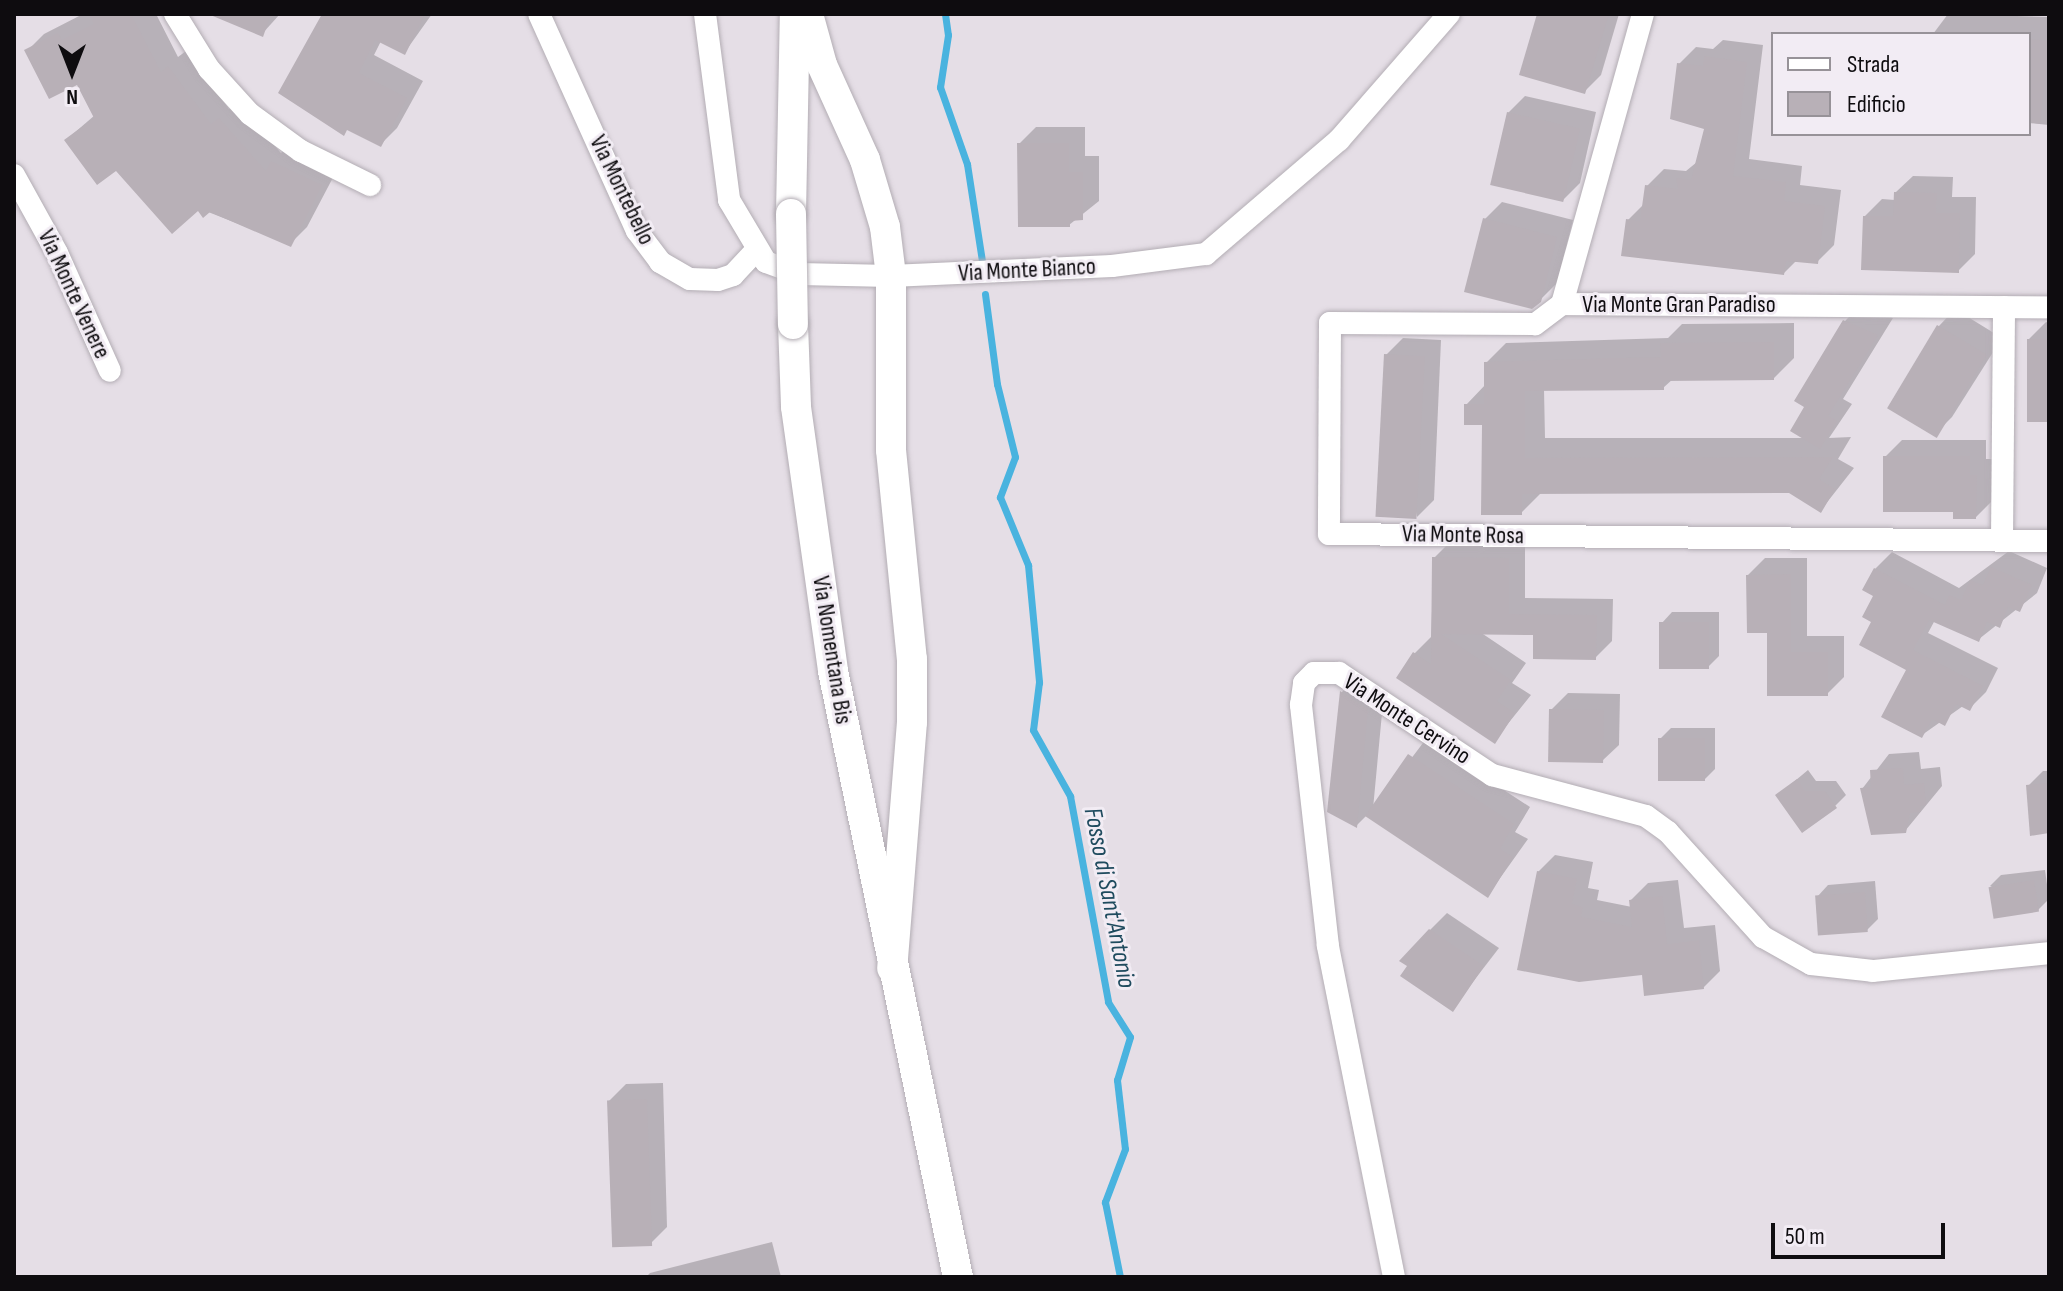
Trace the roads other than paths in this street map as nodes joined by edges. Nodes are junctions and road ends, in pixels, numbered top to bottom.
1 (175, 14) edge
2 (539, 14) edge
3 (705, 14) edge
4 (795, 14) edge
5 (808, 14) edge
6 (1449, 14) edge
7 (1643, 14) edge
8 (14, 175) edge
9 (370, 185) dead end
10 (757, 249) junction
11 (891, 276) junction
12 (1562, 304) junction
13 (2004, 307) junction
14 (2049, 307) edge
15 (110, 371) dead end
16 (2002, 540) junction
17 (2049, 541) edge
18 (2049, 953) edge
19 (892, 968) junction
20 (958, 1277) edge
21 (1394, 1277) edge

1 - 9 street
2 - 10 street, Via Montebello
3 - 10 street, Via Monte Bianco
4 - 19 main road, Via Nomentana Bis, bridge
5 - 11 main road
6 - 11 street, Via Monte Bianco
7 - 12 street, Via Monte Gran Paradiso
8 - 15 street, Via Monte Venere
10 - 11 street, Via Monte Bianco
11 - 19 main road
12 - 13 street, Via Monte Gran Paradiso
12 - 16 street, Via Monte Rosa
13 - 14 street, Via Monte Gran Paradiso
13 - 16 street
16 - 17 street, Via Monte Rosa
18 - 21 street, Via Monte Cervino
19 - 20 main road, Via Nomentana Bis

